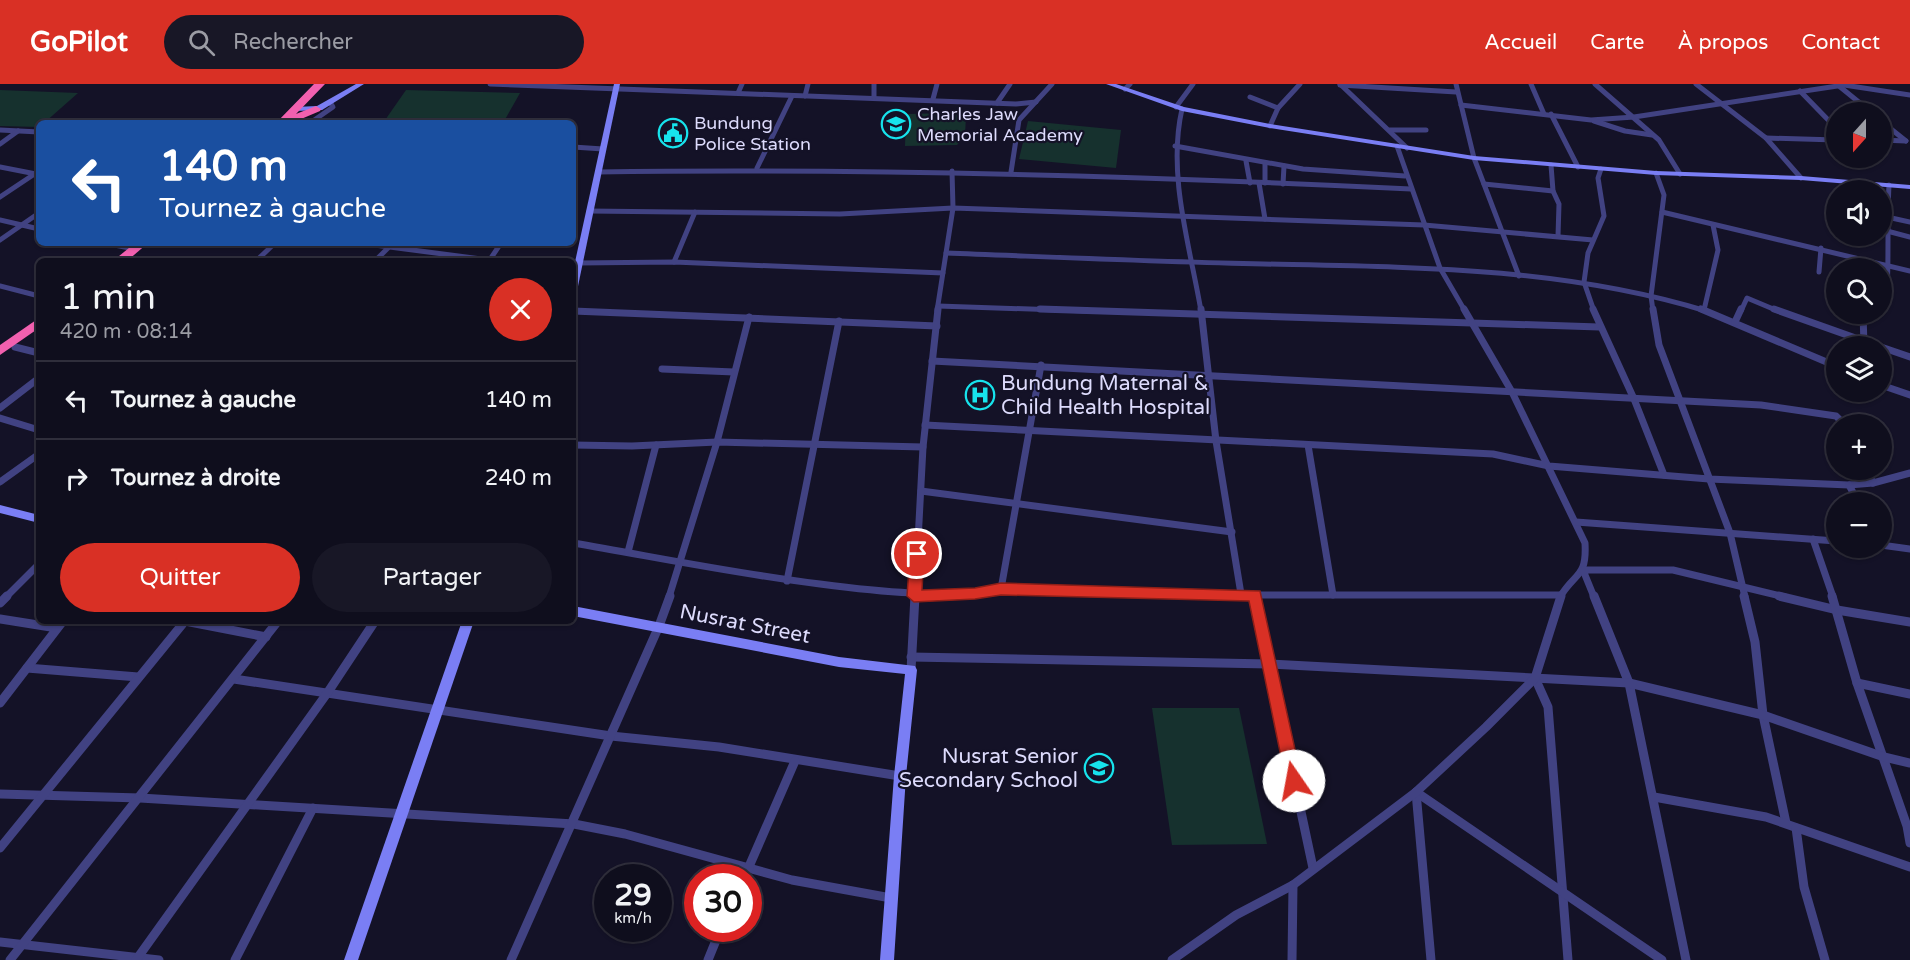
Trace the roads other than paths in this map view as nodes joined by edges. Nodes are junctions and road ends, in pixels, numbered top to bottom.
1 (320, 84) edge
2 (327, 84) edge
3 (361, 84) edge
4 (490, 84) edge
5 (683, 84) edge
6 (742, 84) edge
7 (808, 84) edge
8 (874, 84) edge
9 (937, 84) edge
10 (1010, 84) edge
11 (1052, 84) edge
12 (1109, 84) edge
13 (1193, 84) edge
14 (1300, 84) edge
15 (1340, 84) edge
16 (1456, 84) edge
17 (1531, 84) edge
18 (1595, 84) edge
19 (1696, 84) edge
20 (616, 86) edge
21 (1385, 86) edge
22 (1839, 86) junction
23 (1127, 87) edge
24 (681, 90) junction
25 (1800, 91) junction
26 (1456, 92) junction
27 (738, 93) junction
28 (1910, 95) edge
29 (792, 96) junction
30 (805, 96) junction
31 (874, 97) junction
32 (1250, 97) dead end
33 (933, 99) junction
34 (330, 102) junction
35 (1036, 102) junction
36 (1859, 102) edge
37 (997, 103) junction
38 (1723, 103) junction
39 (1461, 105) junction
40 (309, 106) junction
41 (1179, 108) junction
42 (1278, 108) junction
43 (1544, 114) junction
44 (1551, 114) junction
45 (1634, 117) junction
46 (1826, 118) edge
47 (289, 120) edge
48 (289, 120) edge
49 (314, 120) edge
50 (1591, 120) junction
51 (1270, 126) junction
52 (1426, 129) dead end
53 (1892, 129) edge
54 (0, 130) edge
55 (1390, 130) junction
56 (18, 131) junction
57 (36, 132) edge
58 (1654, 135) junction
59 (1766, 138) junction
60 (1826, 140) edge
61 (1892, 140) edge
62 (1908, 141) edge
63 (0, 144) edge
64 (1397, 146) junction
65 (576, 147) edge
66 (1175, 147) junction
67 (1407, 148) junction
68 (603, 149) junction
69 (1474, 158) junction
70 (1246, 161) junction
71 (1265, 164) junction
72 (1551, 165) junction
73 (1284, 166) junction
74 (0, 167) edge
75 (1578, 167) junction
76 (758, 168) junction
77 (1303, 169) junction
78 (1601, 169) junction
79 (951, 171) junction
80 (1332, 171) junction
81 (598, 172) junction
82 (1011, 172) junction
83 (36, 173) edge
84 (1656, 173) junction
85 (36, 174) edge
86 (1680, 174) junction
87 (1405, 176) junction
88 (1801, 178) junction
89 (1178, 179) junction
90 (1826, 180) edge
91 (1250, 183) junction
92 (1262, 183) junction
93 (1282, 184) junction
94 (1306, 184) junction
95 (1484, 184) junction
96 (1335, 185) junction
97 (1892, 185) edge
98 (1910, 187) edge
99 (1411, 189) junction
100 (1553, 191) junction
101 (0, 197) edge
102 (953, 208) junction
103 (589, 211) junction
104 (695, 212) junction
105 (1662, 212) junction
106 (36, 215) edge
107 (1184, 216) junction
108 (1892, 218) edge
109 (1265, 219) junction
110 (0, 220) edge
111 (1910, 222) edge
112 (22, 225) junction
113 (1424, 225) junction
114 (1713, 225) junction
115 (36, 228) edge
116 (1504, 231) junction
117 (1892, 232) edge
118 (1558, 236) junction
119 (1910, 237) edge
120 (0, 240) edge
121 (1593, 240) junction
122 (138, 246) edge
123 (146, 246) edge
124 (272, 246) edge
125 (391, 246) edge
126 (1821, 248) junction
127 (946, 252) junction
128 (123, 258) edge
129 (132, 258) edge
130 (259, 258) edge
131 (378, 258) edge
132 (475, 258) edge
133 (1862, 258) edge
134 (579, 262) junction
135 (674, 262) junction
136 (1193, 263) junction
137 (1892, 266) edge
138 (1440, 268) junction
139 (1910, 271) edge
140 (1819, 272) dead end
141 (943, 273) junction
142 (576, 276) edge
143 (1519, 276) junction
144 (1584, 282) junction
145 (0, 286) edge
146 (36, 295) edge
147 (1651, 296) junction
148 (938, 306) junction
149 (1704, 310) junction
150 (576, 311) edge
151 (1202, 316) junction
152 (749, 317) junction
153 (839, 321) junction
154 (1735, 322) junction
155 (36, 324) edge
156 (1471, 324) junction
157 (937, 326) junction
158 (1599, 327) junction
159 (36, 331) edge
160 (1844, 336) edge
161 (6, 346) edge
162 (1892, 351) edge
163 (36, 352) edge
164 (1910, 357) edge
165 (0, 358) edge
166 (932, 361) junction
167 (1826, 362) edge
168 (1041, 365) junction
169 (662, 369) dead end
170 (734, 372) junction
171 (1208, 375) junction
172 (36, 380) edge
173 (1892, 389) edge
174 (1512, 392) junction
175 (1910, 395) edge
176 (1634, 399) junction
177 (1682, 401) junction
178 (0, 408) edge
179 (1826, 415) edge
180 (0, 418) edge
181 (925, 425) junction
182 (36, 429) edge
183 (1028, 430) junction
184 (1216, 441) junction
185 (717, 442) junction
186 (814, 443) junction
187 (576, 445) edge
188 (656, 445) junction
189 (1308, 445) junction
190 (923, 447) junction
191 (36, 456) edge
192 (1549, 466) junction
193 (1910, 473) edge
194 (1664, 475) junction
195 (1709, 479) junction
196 (1872, 480) edge
197 (0, 482) edge
198 (1873, 483) junction
199 (1849, 485) junction
200 (921, 491) junction
201 (1853, 492) edge
202 (1019, 504) junction
203 (0, 509) edge
204 (36, 518) edge
205 (1576, 522) junction
206 (1232, 532) junction
207 (1730, 532) junction
208 (1813, 539) junction
209 (1826, 540) edge
210 (576, 543) edge
211 (1892, 547) edge
212 (1910, 549) edge
213 (628, 552) junction
214 (682, 561) junction
215 (36, 567) edge
216 (1583, 570) junction
217 (787, 581) junction
218 (1744, 585) junction
219 (1001, 589) junction
220 (1241, 594) junction
221 (1255, 595) junction
222 (1333, 595) junction
223 (1561, 595) junction
224 (914, 596) junction
225 (0, 603) edge
226 (1837, 610) junction
227 (576, 612) edge
228 (0, 619) edge
229 (1910, 622) edge
230 (36, 623) edge
231 (182, 624) edge
232 (200, 624) edge
233 (276, 624) edge
234 (373, 624) edge
235 (467, 624) edge
236 (60, 625) edge
237 (659, 627) junction
238 (266, 637) junction
239 (911, 664) junction
240 (1269, 664) junction
241 (27, 668) junction
242 (138, 676) junction
243 (1535, 678) junction
244 (234, 679) junction
245 (1629, 683) junction
246 (1857, 683) junction
247 (328, 692) junction
248 (1910, 694) edge
249 (0, 703) edge
250 (436, 711) junction
251 (1763, 715) junction
252 (611, 736) junction
253 (1884, 757) junction
254 (795, 760) junction
255 (1910, 763) edge
256 (900, 776) junction
257 (1416, 792) junction
258 (0, 794) edge
259 (45, 796) junction
260 (1654, 797) junction
261 (140, 798) junction
262 (245, 805) junction
263 (313, 808) junction
264 (402, 812) junction
265 (1786, 823) junction
266 (574, 824) junction
267 (1796, 828) junction
268 (1910, 843) edge
269 (0, 848) edge
270 (718, 864) edge
271 (750, 864) edge
272 (1910, 867) edge
273 (1313, 868) junction
274 (762, 875) edge
275 (1293, 885) junction
276 (1562, 894) junction
277 (891, 898) junction
278 (0, 942) edge
279 (715, 942) edge
280 (21, 945) junction
281 (136, 959) edge
282 (10, 960) edge
283 (159, 960) edge
284 (235, 960) edge
285 (351, 960) edge
286 (511, 960) edge
287 (708, 960) edge
288 (887, 960) edge
289 (1172, 960) edge
290 (1292, 960) edge
291 (1431, 960) edge
292 (1568, 960) edge
293 (1662, 960) edge
294 (1686, 960) edge
295 (1825, 960) edge

1 - 40 highway
2 - 40 highway
3 - 34 street
4 - 20 street
5 - 24 street
6 - 27 street
7 - 30 street
8 - 31 street
9 - 33 street
10 - 37 street
11 - 35 street
12 - 23 street
13 - 41 street
14 - 42 street
15 - 21 street
15 - 55 street
16 - 26 street
17 - 43 street
18 - 45 street
19 - 38 street
20 - 24 street
20 - 68 street
21 - 26 street
22 - 25 street
22 - 28 street
22 - 36 street
23 - 41 street
24 - 27 street
25 - 38 street
25 - 46 street
26 - 39 street
27 - 29 street
29 - 30 street
29 - 76 street
30 - 31 street
31 - 33 street
32 - 42 street
33 - 37 street
34 - 40 street
34 - 49 street
35 - 37 street
35 - 82 street
38 - 45 street
38 - 59 street
39 - 43 street
39 - 69 street
40 - 47 highway
40 - 48 highway
41 - 51 street
41 - 66 street
42 - 51 street
43 - 44 street
44 - 50 street
44 - 75 street
45 - 50 street
45 - 58 street
50 - 58 street
51 - 64 street
52 - 55 street
53 - 62 street
54 - 56 street
55 - 67 street
56 - 57 street
56 - 63 street
58 - 86 street
59 - 60 street
59 - 88 street
61 - 62 street
64 - 67 street
64 - 87 street
65 - 68 street
66 - 70 street
66 - 89 street
67 - 69 street
68 - 81 street
69 - 72 street
69 - 95 street
70 - 71 street
70 - 91 street
71 - 73 street
71 - 92 street
72 - 75 street
72 - 100 street
73 - 77 street
73 - 93 street
74 - 83 street
75 - 78 street
76 - 79 street
76 - 81 street
77 - 80 street
77 - 94 street
78 - 84 street
78 - 121 street
79 - 82 street
79 - 102 street
80 - 87 street
80 - 96 street
81 - 103 street
82 - 89 street
84 - 86 street
84 - 105 street
85 - 101 street
86 - 88 street
87 - 99 street
88 - 90 street
89 - 91 street
89 - 107 street
91 - 92 street
92 - 93 street
92 - 109 street
93 - 94 street
94 - 96 street
95 - 100 street
95 - 116 street
96 - 99 street
97 - 98 street
99 - 113 street
100 - 118 street
102 - 104 street
102 - 107 street
102 - 127 street
103 - 104 street
103 - 134 street
104 - 135 street
105 - 114 street
105 - 147 street
106 - 112 street
107 - 109 street
107 - 136 street
108 - 111 street
109 - 113 street
110 - 112 street
112 - 115 street
112 - 120 street
113 - 116 street
113 - 138 street
114 - 126 street
114 - 149 street
116 - 118 street
116 - 143 street
117 - 119 street
118 - 121 street
121 - 144 street
122 - 128 highway
123 - 129 highway
124 - 130 street
125 - 131 street
125 - 132 street
126 - 133 street
126 - 140 street
127 - 136 street
127 - 141 street
134 - 135 street
134 - 142 street
135 - 141 street
136 - 138 street
136 - 151 street
137 - 139 street
138 - 143 street
138 - 156 street
141 - 148 street
143 - 144 street
144 - 147 street
144 - 158 street
145 - 146 street
147 - 149 street
147 - 177 street
148 - 151 street
148 - 157 street
149 - 154 street
150 - 152 street
151 - 156 street
151 - 171 street
152 - 153 street
152 - 170 street
153 - 157 street
153 - 186 street
154 - 160 street
154 - 167 street
155 - 161 highway
156 - 158 street
156 - 174 street
157 - 166 street
158 - 176 street
159 - 161 highway
161 - 163 street
161 - 165 highway
162 - 164 street
166 - 168 street
166 - 181 street
168 - 171 street
168 - 183 street
169 - 170 street
170 - 185 street
171 - 174 street
171 - 184 street
172 - 178 street
173 - 175 street
174 - 176 street
174 - 192 street
176 - 177 street
176 - 194 street
177 - 179 street
177 - 195 street
180 - 182 street
181 - 183 street
181 - 190 street
183 - 184 street
183 - 202 street
184 - 189 street
184 - 206 street
185 - 186 street
185 - 188 street
185 - 214 street
186 - 190 street
186 - 217 street
187 - 188 street
188 - 213 street
189 - 192 street
189 - 222 street
190 - 200 street
191 - 197 street
192 - 194 street
192 - 205 street
193 - 198 street
194 - 195 street
195 - 199 street
195 - 207 street
196 - 198 street
198 - 199 street
199 - 201 street
200 - 202 street
200 - 224 street
202 - 206 street
202 - 219 street
203 - 204 street
205 - 207 street
205 - 216 street
206 - 220 street
207 - 208 street
207 - 218 street
208 - 209 street
208 - 226 street
210 - 213 street
211 - 212 street
213 - 214 street
214 - 217 street
214 - 237 street
215 - 225 street
216 - 218 street
216 - 223 street
216 - 245 street
217 - 224 street
218 - 226 street
218 - 251 street
219 - 220 street
219 - 224 street
220 - 221 street
221 - 222 street
221 - 240 street
222 - 223 street
223 - 243 street
224 - 239 street
226 - 229 street
226 - 246 street
227 - 237 street, Nusrat Street
228 - 230 street
231 - 242 street
232 - 238 street
233 - 238 street
234 - 247 street
235 - 250 street
236 - 241 street
237 - 239 street, Nusrat Street
237 - 252 street
238 - 244 street
239 - 240 street
239 - 256 street
240 - 243 street
240 - 273 street
241 - 242 street
241 - 249 street
242 - 259 street
243 - 245 street
243 - 257 street
243 - 276 street
244 - 247 street
244 - 261 street
245 - 251 street
245 - 260 street
246 - 248 street
246 - 253 street
247 - 250 street
247 - 262 street
250 - 252 street
250 - 264 street
251 - 253 street
251 - 265 street
252 - 254 street
252 - 266 street
253 - 255 street
253 - 268 street
254 - 256 street
254 - 271 street
256 - 277 street
257 - 273 street
257 - 276 street
257 - 291 street
258 - 259 street
259 - 261 street
259 - 269 street
260 - 265 street
260 - 294 street
261 - 262 street
261 - 280 street
262 - 263 street
262 - 281 street
263 - 264 street
263 - 284 street
264 - 266 street
264 - 285 street
265 - 267 street
266 - 270 street
266 - 286 street
267 - 272 street
267 - 295 street
273 - 275 street
274 - 277 street
275 - 289 street
275 - 290 street
276 - 292 street
276 - 293 street
277 - 288 street
278 - 280 street
279 - 287 street
280 - 281 street
280 - 282 street
281 - 283 street

